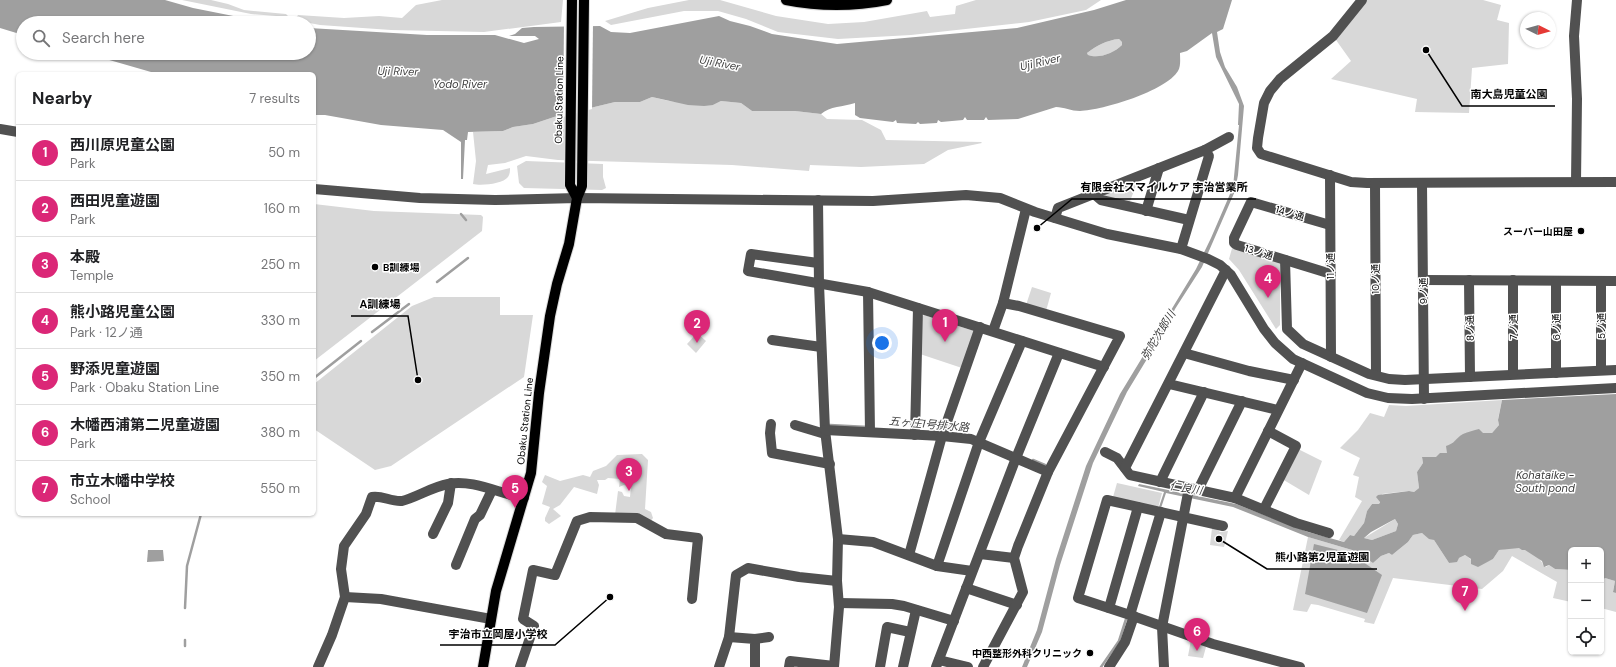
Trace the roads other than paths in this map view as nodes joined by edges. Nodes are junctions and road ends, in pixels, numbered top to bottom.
1 (572, 0) edge
2 (584, 0) edge
3 (786, 0) edge
4 (887, 0) edge
5 (1362, 0) edge
6 (1577, 0) edge
7 (0, 129) edge
8 (16, 132) edge
9 (1228, 137) dead end
10 (1205, 150) junction
11 (1158, 168) junction
12 (1330, 176) junction
13 (1576, 182) junction
14 (1616, 182) edge
15 (1375, 183) junction
16 (1422, 183) junction
17 (576, 188) junction
18 (316, 189) edge
19 (1094, 194) junction
20 (577, 198) junction
21 (818, 200) junction
22 (1026, 209) junction
23 (1146, 211) junction
24 (1055, 218) junction
25 (1189, 220) junction
26 (1330, 225) junction
27 (1234, 243) joint
28 (1181, 248) junction
29 (1285, 260) junction
30 (818, 263) junction
31 (1226, 270) junction
32 (1330, 274) junction
33 (1423, 280) junction
34 (1469, 280) junction
35 (1513, 280) junction
36 (1556, 280) junction
37 (1601, 281) junction
38 (1616, 281) edge
39 (818, 284) junction
40 (868, 292) junction
41 (1003, 303) junction
42 (918, 308) junction
43 (980, 327) junction
44 (993, 331) junction
45 (772, 340) dead end
46 (1022, 341) junction
47 (821, 347) junction
48 (1059, 353) junction
49 (1184, 353) junction
50 (1331, 357) junction
51 (1302, 363) junction
52 (1104, 367) junction
53 (1601, 370) junction
54 (1616, 370) edge
55 (1556, 372) junction
56 (1513, 374) junction
57 (1376, 375) junction
58 (1470, 376) junction
59 (1423, 379) junction
60 (1294, 380) junction
61 (1169, 384) junction
62 (1616, 388) edge
63 (1204, 392) junction
64 (1424, 399) junction
65 (1242, 401) junction
66 (1278, 410) junction
67 (771, 424) dead end
68 (795, 425) dead end
69 (870, 429) junction
70 (1268, 431) junction
71 (825, 432) junction
72 (916, 432) junction
73 (943, 433) junction
74 (980, 439) junction
75 (1105, 452) dead end
76 (1017, 455) junction
77 (830, 464) junction
78 (1125, 468) junction
79 (1048, 472) junction
80 (1160, 482) junction
81 (451, 483) junction
82 (492, 490) junction
83 (1191, 492) junction
84 (524, 498) junction
85 (1235, 498) junction
86 (1138, 507) junction
87 (1264, 510) junction
88 (1159, 512) junction
89 (1183, 517) junction
90 (1223, 526) dead end
91 (1329, 533) dead end
92 (433, 534) dead end
93 (838, 539) junction
94 (980, 554) junction
95 (908, 555) junction
96 (1014, 558) junction
97 (456, 565) dead end
98 (937, 566) junction
99 (972, 572) junction
100 (837, 581) junction
101 (966, 588) junction
102 (345, 596) junction
103 (692, 599) dead end
104 (839, 603) junction
105 (1017, 605) junction
106 (1109, 608) junction
107 (916, 610) junction
108 (1129, 614) junction
109 (491, 619) junction
110 (954, 621) junction
111 (1162, 627) junction
112 (910, 632) junction
113 (729, 637) junction
114 (769, 637) dead end
115 (755, 639) junction
116 (938, 664) edge
117 (834, 666) edge
118 (318, 667) edge
119 (484, 667) edge
120 (520, 667) edge
121 (719, 667) edge
122 (755, 667) edge
123 (789, 667) edge
124 (880, 667) edge
125 (903, 667) edge
126 (968, 667) edge
127 (983, 667) edge
128 (1109, 667) edge
129 (1164, 667) edge
130 (1300, 667) edge

1 - 17 main road, Obaku Station Line
2 - 17 main road
3 - 4 main road
5 - 12 street
6 - 13 street
7 - 8 street
9 - 10 street
10 - 11 street
10 - 25 street
11 - 19 street
11 - 23 street
12 - 15 street
12 - 26 street, 11ノ通
13 - 14 street
13 - 16 street
15 - 16 street
15 - 57 street, 10ノ通
16 - 33 street, 9ノ通
17 - 20 main road, Obaku Station Line
18 - 20 street
19 - 23 street
19 - 24 street
20 - 21 street
20 - 84 main road, Obaku Station Line
21 - 22 street
21 - 30 street
22 - 24 street
22 - 41 street
23 - 25 street
24 - 28 street
25 - 28 street
26 - 27 street, 14ノ通
26 - 32 street, 11ノ通
27 - 29 street, 13ノ通
28 - 31 street
29 - 32 street, 13ノ通
29 - 50 street
30 - 39 street
30 - 39 street
31 - 49 street
31 - 51 street
32 - 50 street, 11ノ通
33 - 34 street
33 - 59 street, 9ノ通
34 - 35 street
34 - 58 street, 8ノ通
35 - 36 street
35 - 56 street, 7ノ通
36 - 37 street
36 - 55 street, 6ノ通
37 - 38 street
37 - 53 street, 5ノ通
39 - 40 street
39 - 47 street
40 - 42 street
40 - 69 street
41 - 44 street
41 - 52 street
42 - 43 street
42 - 72 street
43 - 44 street
43 - 73 street
44 - 46 street
45 - 47 street
46 - 48 street
46 - 74 street
47 - 71 street
48 - 52 street
48 - 76 street
49 - 60 street
49 - 61 street
50 - 57 street
51 - 60 street
51 - 64 street
52 - 79 street
53 - 54 street
53 - 55 street
55 - 56 street
56 - 58 street
57 - 59 street
58 - 59 street
59 - 64 street, 9ノ通
60 - 66 street
61 - 63 street
61 - 78 street
62 - 64 street
63 - 65 street
63 - 80 street
65 - 66 street
65 - 83 street
66 - 70 street
67 - 77 street
68 - 71 street
69 - 71 street
69 - 72 street
70 - 85 street
70 - 87 street
71 - 77 street
72 - 73 street
73 - 74 street
73 - 95 street
74 - 76 street
74 - 98 street
75 - 78 street
76 - 79 street
76 - 94 street
77 - 93 street
78 - 80 street
79 - 96 street
80 - 83 street
81 - 82 street
81 - 92 street
81 - 102 street
82 - 84 street
82 - 97 street
83 - 85 street
83 - 89 street
84 - 109 main road, Obaku Station Line
85 - 87 street
86 - 88 street
86 - 106 street
86 - 106 street
87 - 91 street
88 - 89 street
88 - 108 street
89 - 90 street
89 - 111 street
93 - 95 street
93 - 100 street
94 - 96 street
94 - 99 street
95 - 98 street
96 - 105 street
98 - 99 street
99 - 101 street
100 - 104 street
100 - 113 street
101 - 105 street
101 - 110 street
102 - 109 street
102 - 118 street
103 - 120 street
104 - 107 street
104 - 117 street
105 - 127 street
106 - 108 street
107 - 110 street
107 - 112 street
108 - 111 street
108 - 128 street
109 - 119 main road, Obaku Station Line
110 - 116 street
111 - 129 street
111 - 130 street
112 - 124 street
112 - 125 street
113 - 115 street
113 - 121 street
114 - 115 street
115 - 122 street
116 - 126 street
117 - 123 street

